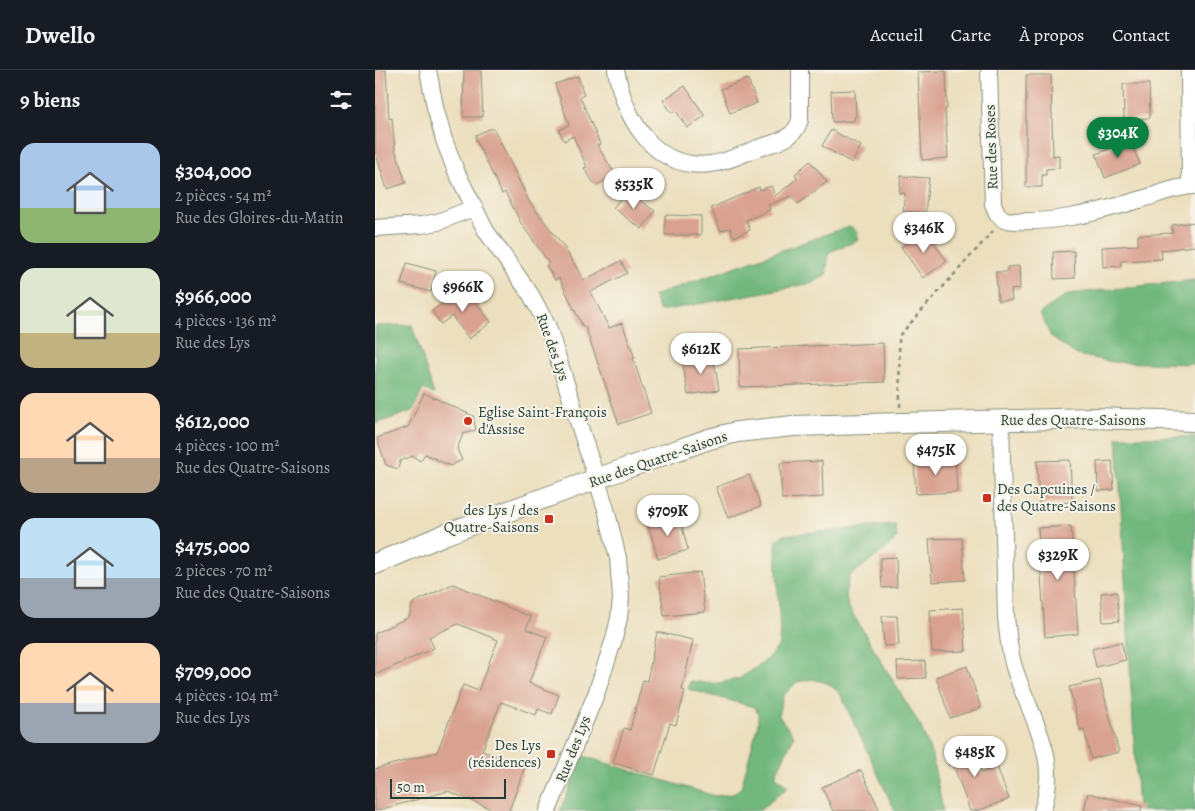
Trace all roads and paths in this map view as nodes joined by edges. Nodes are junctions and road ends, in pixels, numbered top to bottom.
1 (428, 70) edge
2 (616, 70) edge
3 (800, 70) edge
4 (989, 70) edge
5 (1189, 70) edge
6 (1192, 186) edge
7 (473, 208) junction
8 (1004, 220) junction
9 (375, 228) edge
10 (1001, 420) junction
11 (1195, 421) edge
12 (900, 424) junction
13 (596, 479) junction
14 (375, 564) edge
15 (548, 811) edge
16 (1042, 811) edge

1 - 7 street, Rue des Lys
2 - 3 street
4 - 8 street, Rue des Roses
5 - 6 street
6 - 8 street
7 - 9 street
7 - 13 street, Rue des Lys
8 - 12 path
10 - 11 street, Rue des Quatre-Saisons
10 - 12 street, Rue des Quatre-Saisons
10 - 16 street
12 - 13 street, Rue des Quatre-Saisons
13 - 14 street, Rue des Quatre-Saisons
13 - 15 street, Rue des Lys

